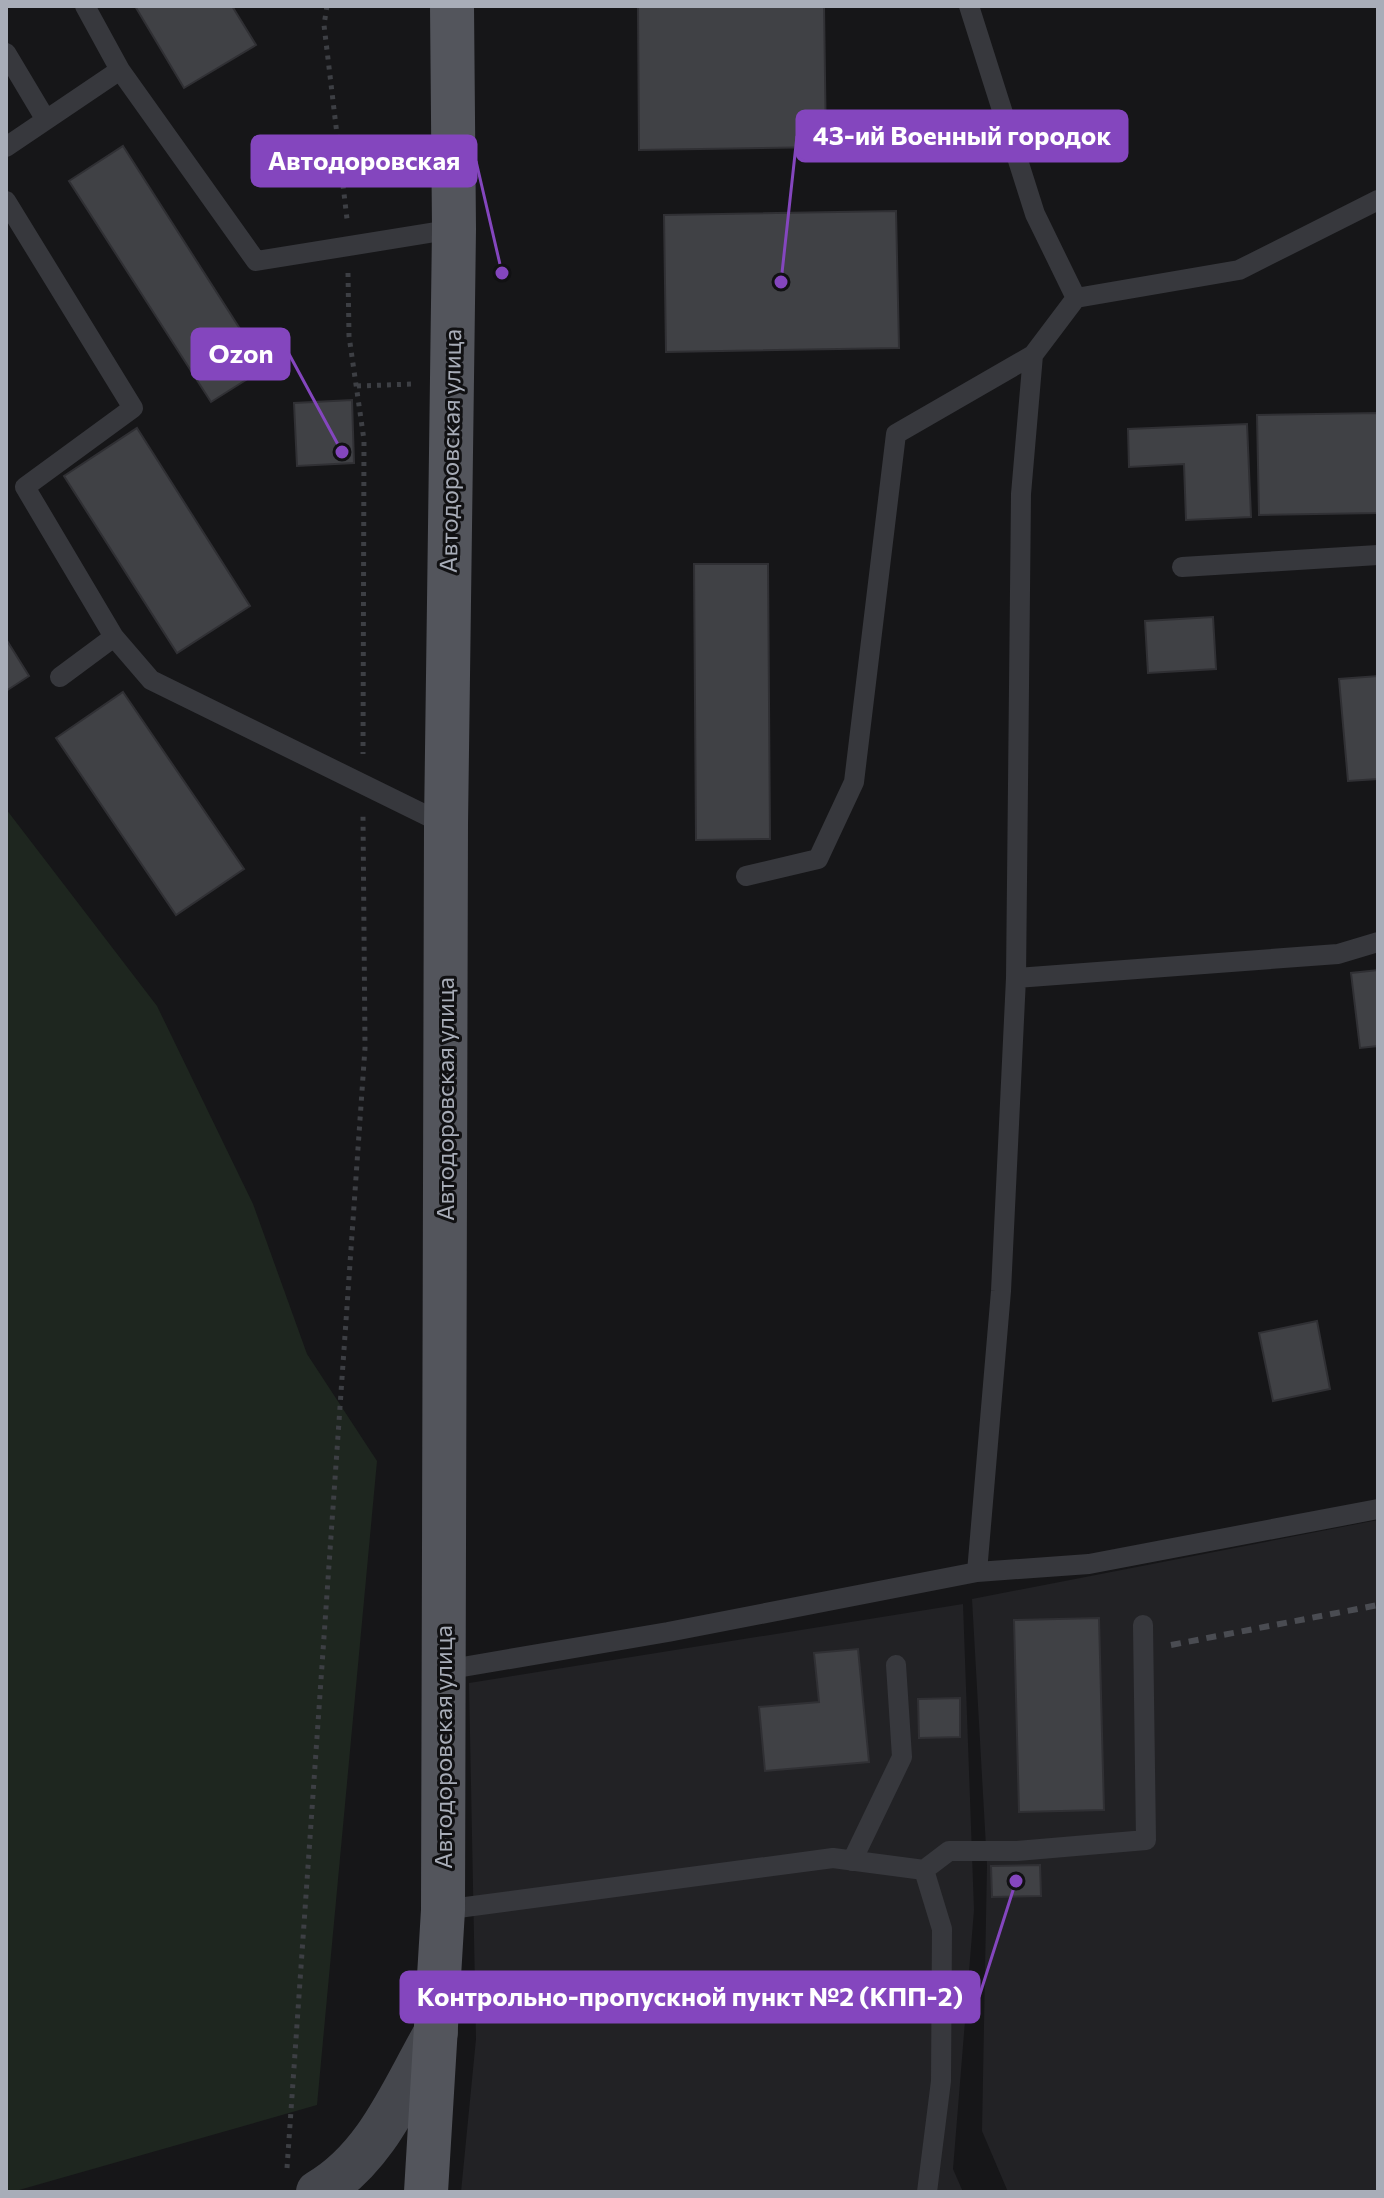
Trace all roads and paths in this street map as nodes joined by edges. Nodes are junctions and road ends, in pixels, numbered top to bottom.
1 (85, 6) edge
2 (327, 6) edge
3 (452, 6) edge
4 (969, 6) edge
5 (6, 53) edge
6 (120, 70) junction
7 (46, 120) junction
8 (6, 147) edge
9 (1378, 200) edge
10 (6, 201) edge
11 (454, 229) junction
12 (347, 246) junction
13 (1076, 298) junction
14 (1033, 355) junction
15 (1378, 555) edge
16 (1182, 567) dead end
17 (114, 637) junction
18 (60, 677) dead end
19 (363, 784) junction
20 (446, 825) junction
21 (746, 876) dead end
22 (1378, 942) edge
23 (1016, 978) junction
24 (1378, 1509) edge
25 (977, 1572) junction
26 (1143, 1625) dead end
27 (896, 1665) dead end
28 (445, 1670) junction
29 (852, 1861) junction
30 (924, 1870) junction
31 (443, 1910) junction
32 (436, 2032) junction
33 (302, 2183) edge
34 (426, 2192) edge
35 (927, 2192) edge

1 - 6 lane
2 - 12 path
3 - 11 main road, Автодоровская улица
4 - 13 lane
5 - 7 lane
6 - 7 lane
6 - 12 lane
7 - 8 lane
9 - 13 lane
10 - 17 lane
11 - 12 lane
11 - 20 main road, Автодоровская улица
12 - 19 path
13 - 14 lane
14 - 21 lane
14 - 23 lane
15 - 16 lane
17 - 18 lane
17 - 19 lane
19 - 20 lane
19 - 33 path
20 - 28 main road, Автодоровская улица
22 - 23 lane
23 - 25 lane
24 - 25 lane
25 - 28 lane
26 - 30 lane
27 - 29 lane
28 - 31 main road, Автодоровская улица
29 - 30 lane
29 - 31 lane
30 - 35 lane
31 - 32 main road, Автодоровская улица
32 - 33 main road
32 - 34 main road, Автодоровская улица

